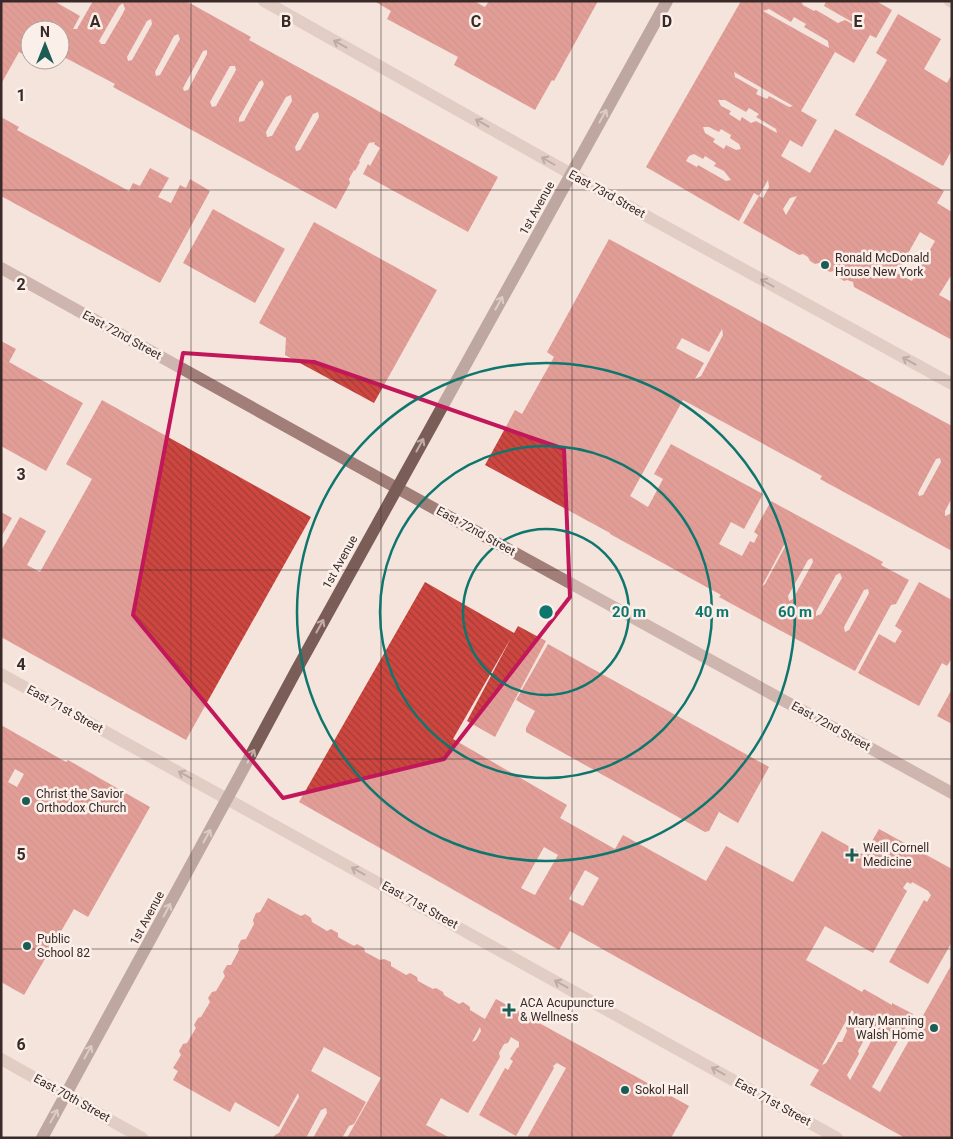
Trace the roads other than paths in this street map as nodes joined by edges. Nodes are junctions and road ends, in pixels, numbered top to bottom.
1 (264, 1) edge
2 (667, 1) edge
3 (571, 174) junction
4 (1, 268) edge
5 (952, 384) edge
6 (397, 488) junction
7 (1, 674) edge
8 (952, 793) edge
9 (227, 798) junction
10 (1, 1059) edge
11 (65, 1095) junction
12 (42, 1138) edge
13 (142, 1138) edge
14 (837, 1138) edge

3 -> 1 street, East 73rd Street
3 -> 2 main road, 1st Avenue
5 -> 3 street, East 73rd Street
6 -> 3 main road, 1st Avenue
4 - 6 main road, East 72nd Street
6 - 8 main road, East 72nd Street
9 -> 6 main road, 1st Avenue
9 -> 7 street, East 71st Street
11 -> 9 main road, 1st Avenue
14 -> 9 street, East 71st Street
10 - 11 street, East 70th Street
12 -> 11 main road, 1st Avenue
11 - 13 street, East 70th Street

